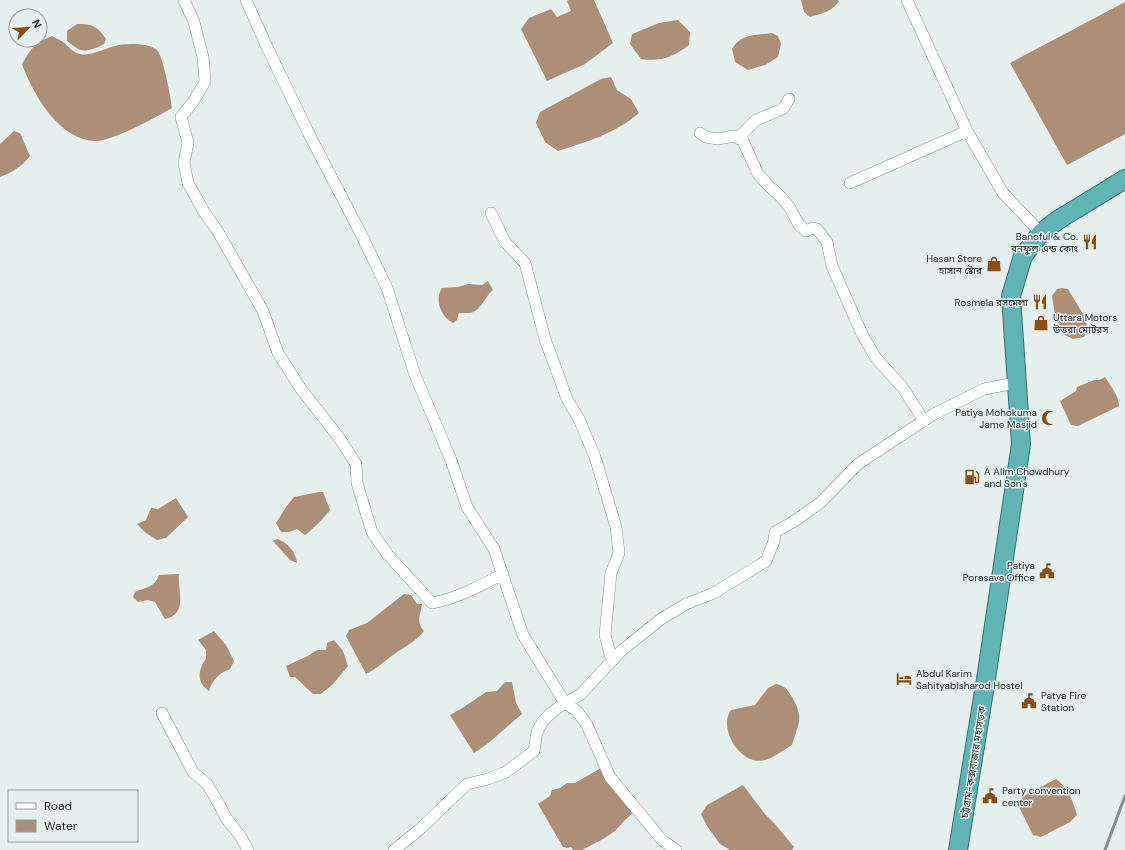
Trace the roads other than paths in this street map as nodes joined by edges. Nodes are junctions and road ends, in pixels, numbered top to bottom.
1 (184, 0) edge
2 (246, 0) edge
3 (908, 0) edge
4 (789, 99) dead end
5 (967, 131) junction
6 (700, 133) dead end
7 (738, 138) junction
8 (1125, 179) edge
9 (850, 183) dead end
10 (491, 212) dead end
11 (1041, 233) junction
12 (1016, 384) junction
13 (924, 421) junction
14 (503, 574) junction
15 (612, 661) junction
16 (565, 703) junction
17 (162, 713) dead end
18 (248, 850) edge
19 (394, 850) edge
20 (676, 850) edge
21 (958, 850) edge

1 - 14 street
2 - 14 street
3 - 5 street
4 - 7 street
5 - 9 street
5 - 11 street
6 - 7 street
7 - 13 street
8 - 11 highway, চট্টগ্রাম-কক্সবাজার মহাসড়ক
10 - 15 street
11 - 12 highway, চট্টগ্রাম-কক্সবাজার মহাসড়ক
12 - 13 street
12 - 21 highway, চট্টগ্রাম-কক্সবাজার মহাসড়ক
13 - 15 street
14 - 16 street
15 - 16 street
16 - 19 street
16 - 20 street
17 - 18 street

